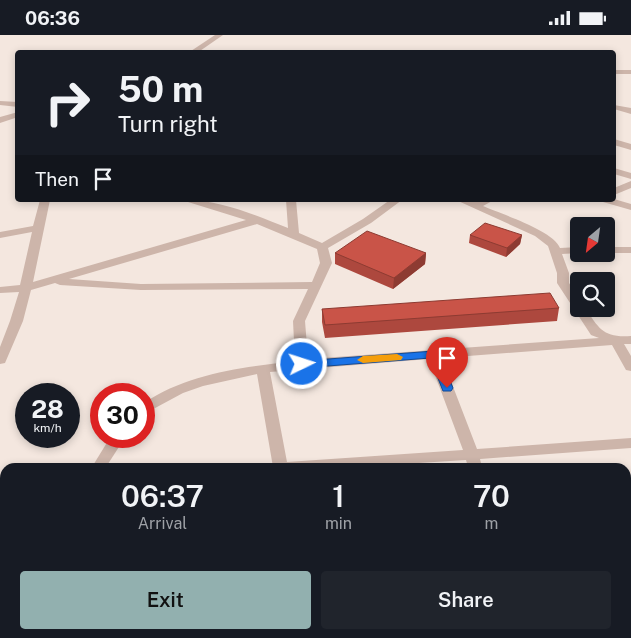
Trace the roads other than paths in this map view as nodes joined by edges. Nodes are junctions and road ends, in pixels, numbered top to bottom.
1 (220, 35) edge
2 (196, 50) edge
3 (616, 72) edge
4 (631, 72) edge
5 (0, 103) edge
6 (15, 105) edge
7 (616, 107) edge
8 (631, 111) edge
9 (15, 115) edge
10 (0, 119) edge
11 (616, 142) edge
12 (631, 148) edge
13 (616, 149) edge
14 (616, 172) edge
15 (631, 176) edge
16 (631, 184) edge
17 (616, 191) edge
18 (44, 202) edge
19 (199, 202) edge
20 (291, 202) edge
21 (394, 202) edge
22 (466, 202) edge
23 (484, 202) edge
24 (614, 202) edge
25 (475, 206) junction
26 (631, 207) edge
27 (258, 220) junction
28 (37, 228) junction
29 (294, 232) junction
30 (0, 235) edge
31 (322, 247) junction
32 (570, 250) edge
33 (615, 250) edge
34 (631, 250) edge
35 (556, 251) junction
36 (50, 281) junction
37 (315, 285) junction
38 (26, 288) junction
39 (0, 290) edge
40 (570, 294) edge
41 (585, 317) edge
42 (631, 340) edge
43 (616, 341) junction
44 (434, 355) junction
45 (0, 360) edge
46 (302, 364) junction
47 (631, 367) edge
48 (262, 369) junction
49 (155, 400) edge
50 (631, 443) edge
51 (112, 448) edge
52 (474, 461) edge
53 (102, 463) edge
54 (279, 463) edge
55 (412, 463) edge

1 - 2 street
3 - 4 street
5 - 6 street
7 - 8 street
9 - 10 street
11 - 12 street
12 - 13 street
14 - 15 street
16 - 17 street
18 - 28 street
19 - 27 street
20 - 29 street
21 - 31 street
22 - 25 street
23 - 25 street
24 - 26 street
25 - 35 street
27 - 29 street
27 - 36 street
28 - 30 street
28 - 38 street
29 - 31 street
31 - 37 street
32 - 35 street
33 - 34 street
35 - 40 street
36 - 37 street
36 - 38 street
37 - 46 street
38 - 39 street
38 - 45 street
41 - 43 street
42 - 43 street
43 - 44 street
43 - 47 street
44 - 46 street
44 - 52 street
46 - 48 street
48 - 49 street
48 - 54 street
50 - 52 street
51 - 53 street
52 - 55 street

